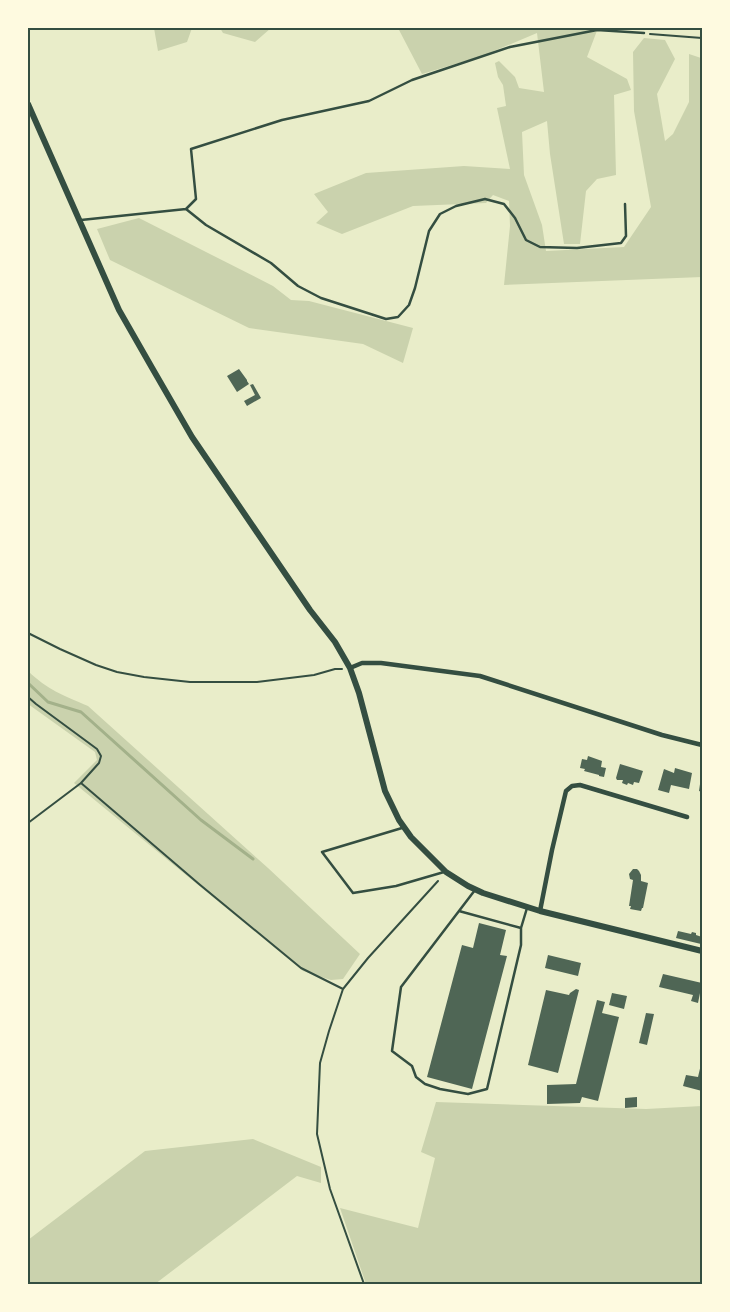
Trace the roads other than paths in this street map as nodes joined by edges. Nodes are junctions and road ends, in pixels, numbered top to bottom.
1 (644, 33) road end
2 (28, 104) edge
3 (625, 204) dead end
4 (186, 209) junction
5 (79, 221) junction
6 (350, 668) junction
7 (702, 745) edge
8 (687, 817) dead end
9 (404, 828) junction
10 (446, 872) junction
11 (475, 890) junction
12 (527, 907) junction
13 (459, 911) junction
14 (540, 911) junction
15 (521, 928) junction
16 (702, 951) edge

1 - 4 lane
2 - 5 main road
3 - 4 lane
4 - 5 lane
5 - 6 main road
6 - 7 street
6 - 9 main road
8 - 14 street
9 - 10 main road
9 - 10 lane
10 - 11 main road
11 - 12 main road
11 - 13 lane
12 - 14 main road
12 - 15 lane
13 - 15 lane
13 - 15 lane
14 - 16 main road

